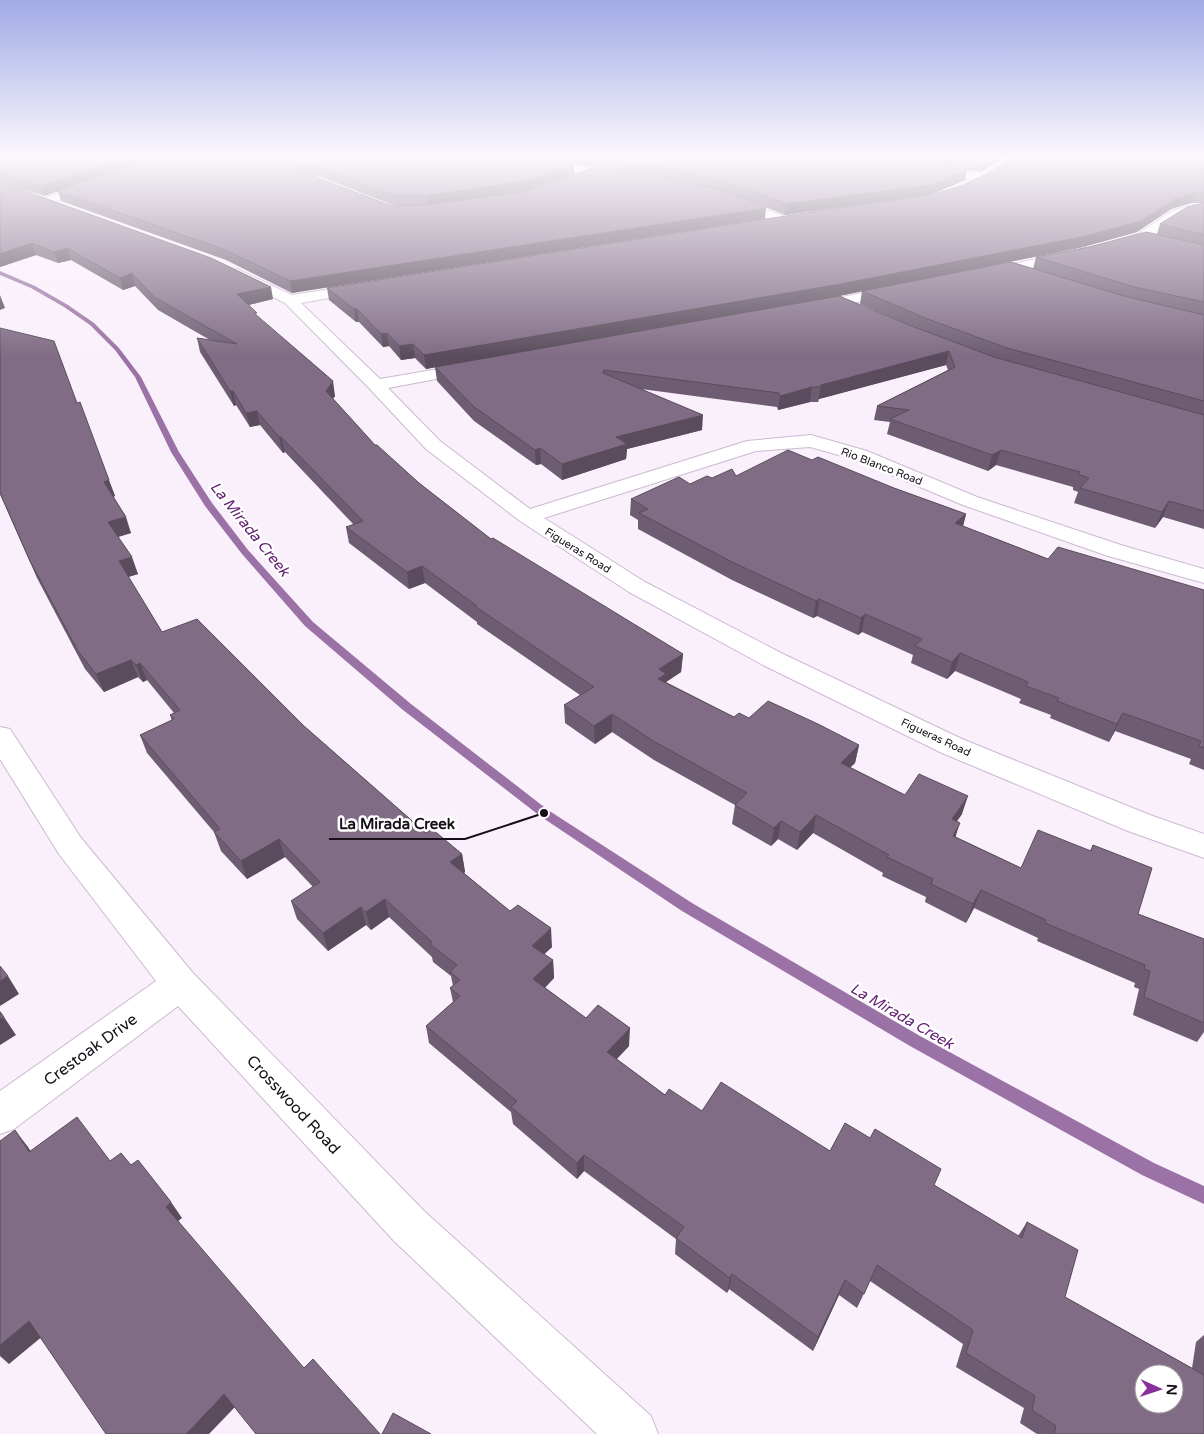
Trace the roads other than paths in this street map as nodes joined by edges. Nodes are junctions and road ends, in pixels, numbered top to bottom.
1 (781, 222) edge
2 (1163, 222) edge
3 (764, 224) edge
4 (1142, 238) junction
5 (1160, 242) edge
6 (1104, 248) edge
7 (1084, 253) edge
8 (220, 265) edge
9 (1008, 269) junction
10 (971, 276) edge
11 (1035, 277) edge
12 (380, 285) edge
13 (914, 287) edge
14 (290, 300) junction
15 (839, 302) junction
16 (799, 309) edge
17 (865, 313) edge
18 (485, 366) edge
19 (376, 385) junction
20 (527, 518) junction
21 (1204, 576) edge
22 (0, 736) edge
23 (1204, 846) edge
24 (180, 984) junction
25 (0, 1115) edge
26 (633, 1434) edge

1 - 3 street
2 - 4 street
4 - 5 street
4 - 6 street
7 - 9 street
8 - 14 street, Figueras Road
9 - 10 street
9 - 11 street
12 - 14 street
13 - 15 street
14 - 19 street, Figueras Road
15 - 16 street
15 - 17 street
18 - 19 street
19 - 20 street, Figueras Road
20 - 21 street, Rio Blanco Road
20 - 23 street, Figueras Road
22 - 24 street, Crosswood Road
24 - 25 street, Crestoak Drive
24 - 26 street, Crosswood Road

